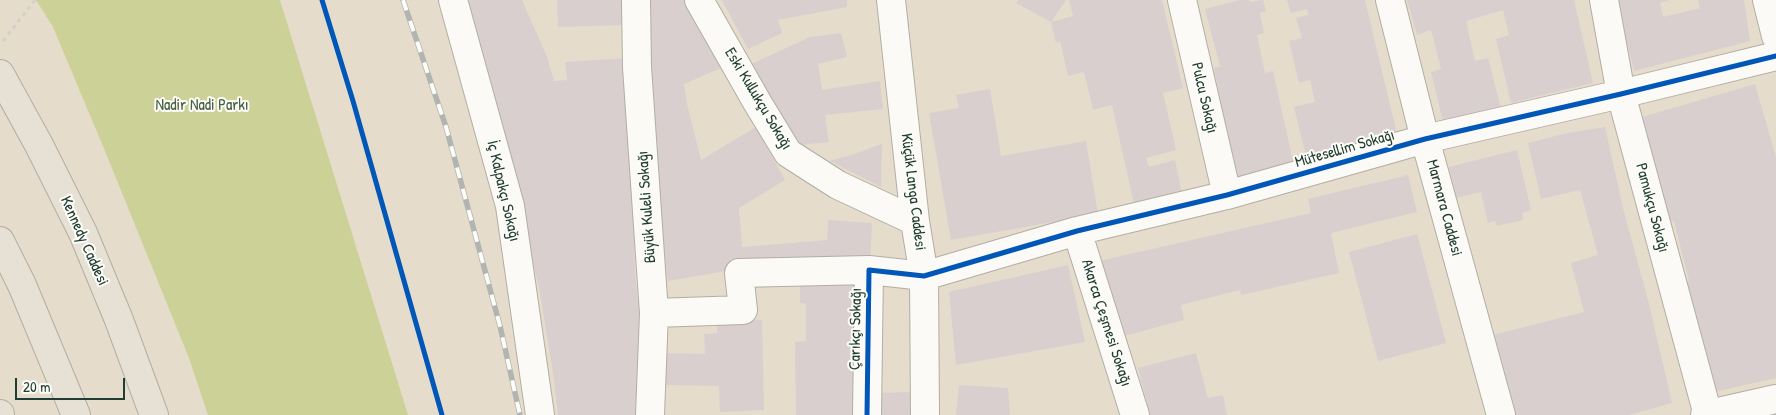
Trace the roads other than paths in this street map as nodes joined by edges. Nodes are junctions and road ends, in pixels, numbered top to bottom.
1 (452, 0) edge
2 (636, 0) edge
3 (699, 0) edge
4 (891, 0) edge
5 (1182, 0) edge
6 (1390, 0) edge
7 (1604, 0) edge
8 (1767, 0) edge
9 (1776, 36) edge
10 (1776, 56) edge
11 (0, 74) edge
12 (1621, 94) junction
13 (1425, 139) junction
14 (1227, 195) junction
15 (915, 222) junction
16 (1077, 232) junction
17 (0, 241) edge
18 (869, 270) junction
19 (924, 276) junction
20 (654, 313) junction
21 (1776, 399) edge
22 (76, 415) edge
23 (154, 415) edge
24 (540, 415) edge
25 (650, 415) edge
26 (867, 415) edge
27 (925, 415) edge
28 (1135, 415) edge
29 (1501, 415) edge
30 (1707, 415) edge

1 - 24 street, İç Kalpakçı Sokağı
2 - 20 street, Büyük Kuleli Sokağı
3 - 15 street, Eski Kullukçu Sokağı
4 - 15 street, Küçük Langa Caddesi
5 - 14 street, Pulcu Sokağı
6 - 13 street, Marmara Caddesi
7 - 12 street, Pamukçu Sokağı
8 - 9 street
10 - 12 street, Mütesellim Sokağı
11 - 23 highway, Kennedy Caddesi
12 - 13 street, Mütesellim Sokağı
12 - 30 street, Pamukçu Sokağı
13 - 14 street, Mütesellim Sokağı
13 - 29 street, Marmara Caddesi
14 - 16 street, Mütesellim Sokağı
15 - 19 street, Küçük Langa Caddesi
16 - 19 street, Mütesellim Sokağı
16 - 28 street, Akarca Çeşmesi Sokağı
17 - 22 highway
18 - 19 street, Çarıkçı Sokağı
18 - 20 street
18 - 26 street, Çarıkçı Sokağı
19 - 27 street, Küçük Langa Caddesi
20 - 25 street, Büyük Kuleli Sokağı
21 - 30 street

